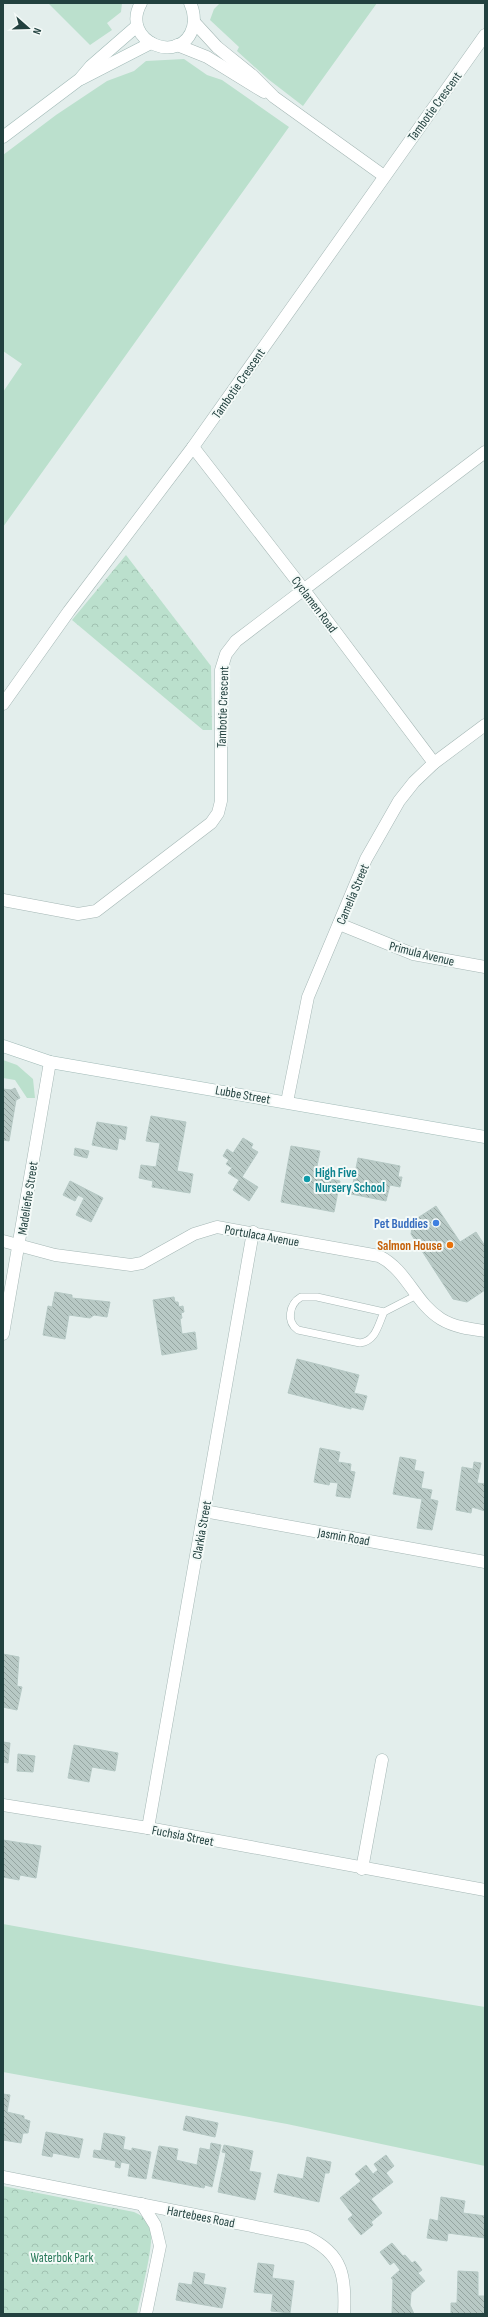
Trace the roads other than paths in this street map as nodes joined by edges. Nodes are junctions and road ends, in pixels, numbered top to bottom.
1 (139, 4) edge
2 (192, 4) edge
3 (194, 22) junction
4 (137, 26) junction
5 (485, 35) edge
6 (151, 43) junction
7 (177, 45) junction
8 (80, 79) junction
9 (274, 97) junction
10 (3, 137) edge
11 (384, 176) junction
12 (193, 446) junction
13 (485, 452) edge
14 (304, 590) junction
15 (3, 704) edge
16 (485, 725) edge
17 (434, 763) junction
18 (3, 900) edge
19 (339, 924) junction
20 (485, 967) edge
21 (3, 1046) edge
22 (50, 1062) junction
23 (287, 1102) junction
24 (485, 1137) edge
25 (253, 1232) junction
26 (3, 1241) edge
27 (19, 1244) junction
28 (417, 1295) junction
29 (384, 1312) junction
30 (485, 1331) edge
31 (3, 1334) edge
32 (204, 1511) junction
33 (485, 1562) edge
34 (382, 1760) dead end
35 (3, 1805) edge
36 (148, 1828) junction
37 (362, 1869) junction
38 (485, 1890) edge
39 (3, 2177) edge
40 (142, 2204) junction
41 (146, 2314) edge
42 (344, 2314) edge

1 - 4 street
2 - 3 street
3 - 7 street
3 - 9 street
4 - 6 street
4 - 8 street
5 - 11 street, Tambotie Crescent
6 - 7 street
6 - 8 street
7 - 9 street
8 - 10 street
9 - 11 street
11 - 12 street, Tambotie Crescent
12 - 14 street, Cyclamen Road
12 - 15 street, Tambotie Crescent
13 - 14 street, Tambotie Crescent
14 - 17 street, Cyclamen Road
14 - 18 street, Tambotie Crescent
16 - 17 street, Camelia Street
17 - 19 street, Camelia Street
19 - 20 street, Primula Avenue
19 - 23 street, Camelia Street
21 - 22 street, Lubbe Street
22 - 23 street, Lubbe Street
22 - 27 street, Madeliefie Street
23 - 24 street, Lubbe Street
25 - 27 street, Portulaca Avenue
25 - 28 street, Portulaca Avenue
25 - 32 street, Clarkia Street
26 - 27 street, Portulaca Avenue
27 - 31 street, Madeliefie Street
28 - 29 lane
28 - 30 street, Portulaca Avenue
29 - 29 lane
32 - 33 street, Jasmin Road
32 - 36 street, Clarkia Street
34 - 37 street
35 - 36 street, Fuchsia Street
36 - 37 street, Fuchsia Street
37 - 38 street, Fuchsia Street
39 - 40 street, Hartebees Road
40 - 41 street
40 - 42 street, Hartebees Road

